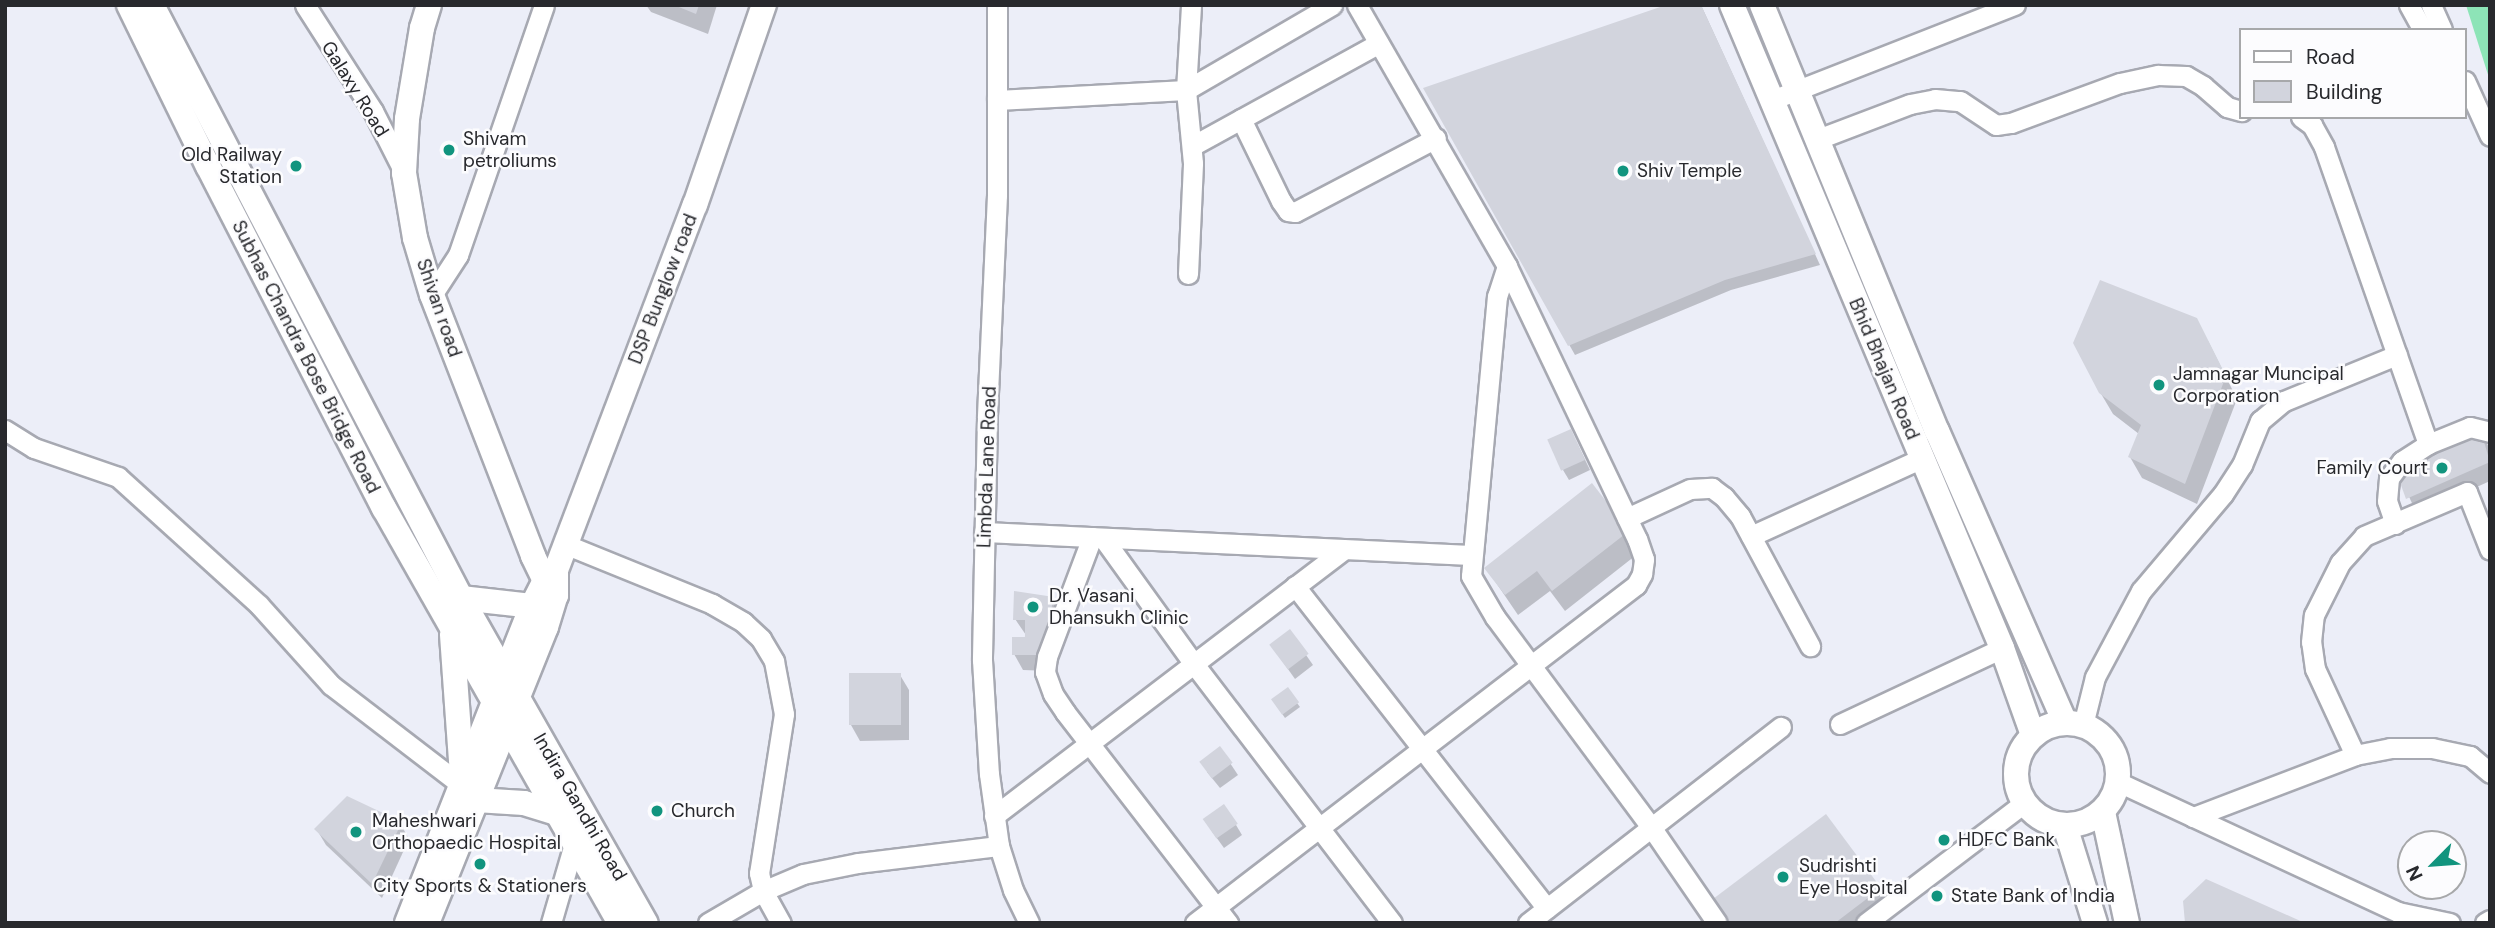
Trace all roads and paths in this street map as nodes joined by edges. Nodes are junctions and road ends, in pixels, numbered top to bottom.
1 (130, 5) edge
2 (152, 5) edge
3 (305, 5) edge
4 (429, 5) edge
5 (544, 5) edge
6 (764, 5) edge
7 (997, 5) edge
8 (1191, 5) edge
9 (1332, 5) edge
10 (1357, 5) edge
11 (1732, 5) edge
12 (1762, 5) edge
13 (2015, 5) edge
14 (2409, 5) edge
15 (2431, 5) edge
16 (2422, 28) edge
17 (2441, 28) edge
18 (1379, 43) junction
19 (2467, 85) edge
20 (1186, 90) junction
21 (1796, 90) junction
22 (997, 100) junction
23 (1772, 100) junction
24 (2467, 107) edge
25 (2240, 111) edge
26 (1241, 118) junction
27 (2304, 119) edge
28 (2490, 135) edge
29 (1436, 138) junction
30 (1818, 139) junction
31 (1192, 146) junction
32 (2490, 147) edge
33 (404, 173) junction
34 (1507, 266) junction
35 (1188, 274) dead end
36 (432, 295) junction
37 (2397, 355) junction
38 (5, 430) edge
39 (2490, 432) edge
40 (2428, 444) junction
41 (1922, 458) junction
42 (1627, 518) junction
43 (2395, 524) junction
44 (984, 532) junction
45 (1751, 536) junction
46 (1098, 538) junction
47 (567, 545) junction
48 (1344, 549) junction
49 (2490, 550) edge
50 (1471, 555) junction
51 (552, 582) junction
52 (1295, 586) junction
53 (461, 598) junction
54 (532, 606) junction
55 (451, 629) junction
56 (1810, 646) dead end
57 (2002, 648) junction
58 (1194, 664) junction
59 (1531, 665) junction
60 (508, 693) junction
61 (1840, 724) dead end
62 (2074, 724) junction
63 (1781, 727) dead end
64 (508, 729) junction
65 (2033, 735) junction
66 (1091, 742) junction
67 (1423, 747) junction
68 (2355, 755) junction
69 (2490, 773) edge
70 (2118, 782) junction
71 (466, 787) junction
72 (2024, 803) junction
73 (2103, 811) junction
74 (556, 813) junction
75 (994, 816) junction
76 (2193, 817) junction
77 (2066, 826) junction
78 (1319, 827) junction
79 (1651, 827) junction
80 (574, 844) junction
81 (999, 846) junction
82 (763, 891) junction
83 (1216, 907) junction
84 (1547, 908) junction
85 (2490, 920) edge
86 (407, 923) edge
87 (427, 923) edge
88 (551, 923) edge
89 (620, 923) edge
90 (646, 923) edge
91 (708, 923) edge
92 (781, 923) edge
93 (1029, 923) edge
94 (1195, 923) edge
95 (1228, 923) edge
96 (1392, 923) edge
97 (1528, 923) edge
98 (1717, 923) edge
99 (1866, 923) edge
100 (2095, 923) edge
101 (2127, 923) edge
102 (2450, 923) edge
103 (2484, 923) edge

1 - 55 main road, Subhas Chandra Bose Bridge Road
2 - 53 main road, Subhas Chandra Bose Bridge Road
3 - 33 street, Galaxy Road
4 - 33 main road, Shivan road
5 - 36 street
6 - 47 main road, DSP Bunglow road
7 - 22 street, Limbda Lane Road
8 - 20 street
9 - 20 street
10 - 18 street
11 - 23 main road, Bhid Bhajan Road
12 - 21 main road, Bhid Bhajan Road
13 - 21 street
14 - 16 street
15 - 17 street
18 - 26 street
18 - 29 street
19 - 28 street
20 - 22 street
20 - 31 street
21 - 23 street
21 - 30 main road, Bhid Bhajan Road
22 - 44 street, Limbda Lane Road
23 - 41 main road, Bhid Bhajan Road
24 - 32 street
25 - 30 street
26 - 29 street
26 - 31 street
27 - 37 street
29 - 34 street
30 - 62 main road, Bhid Bhajan Road
31 - 35 street
33 - 36 main road, Shivan road
34 - 42 street
34 - 50 street
36 - 51 main road, Shivan road
37 - 40 street
37 - 62 street
38 - 71 street
39 - 40 street
40 - 43 street
41 - 45 street
41 - 57 main road, Bhid Bhajan Road
42 - 45 street
42 - 59 street
43 - 49 street
43 - 68 street
44 - 46 street
44 - 75 street, Limbda Lane Road
45 - 56 street
46 - 48 street
46 - 58 street
46 - 66 street
47 - 51 main road, DSP Bunglow road
47 - 82 street
48 - 50 street
48 - 52 street
50 - 59 street
51 - 54 main road, DSP Bunglow road
51 - 60 main road, DSP Bunglow road
52 - 58 street
52 - 67 street
53 - 54 main road
53 - 60 main road, Subhas Chandra Bose Bridge Road
54 - 60 main road, DSP Bunglow road
55 - 60 main road, Subhas Chandra Bose Bridge Road
55 - 71 main road
57 - 61 street
57 - 65 main road, Bhid Bhajan Road
58 - 66 street
58 - 78 street
59 - 67 street
59 - 79 street
60 - 64 main road, DSP Bunglow road
60 - 71 main road
60 - 90 main road, Indira Gandhi Road
62 - 65 main road
62 - 70 main road
63 - 79 street
64 - 71 main road, DSP Bunglow road
64 - 74 main road, Indira Gandhi Road
65 - 72 main road
66 - 75 street
66 - 83 street
67 - 78 street
67 - 84 street
68 - 69 street
68 - 76 street
70 - 73 main road
70 - 76 street
71 - 74 main road
71 - 86 main road
71 - 87 main road
72 - 77 main road
72 - 99 street
73 - 77 main road
73 - 101 main road
74 - 80 main road, Indira Gandhi Road
75 - 81 street, Limbda Lane Road
76 - 102 street
77 - 100 main road
78 - 83 street
78 - 96 street
79 - 84 street
79 - 98 street
80 - 88 street
80 - 89 main road, Indira Gandhi Road
81 - 82 street
81 - 93 street, Limbda Lane Road
82 - 91 street
82 - 92 street
83 - 94 street
83 - 95 street
84 - 97 street
85 - 103 street

